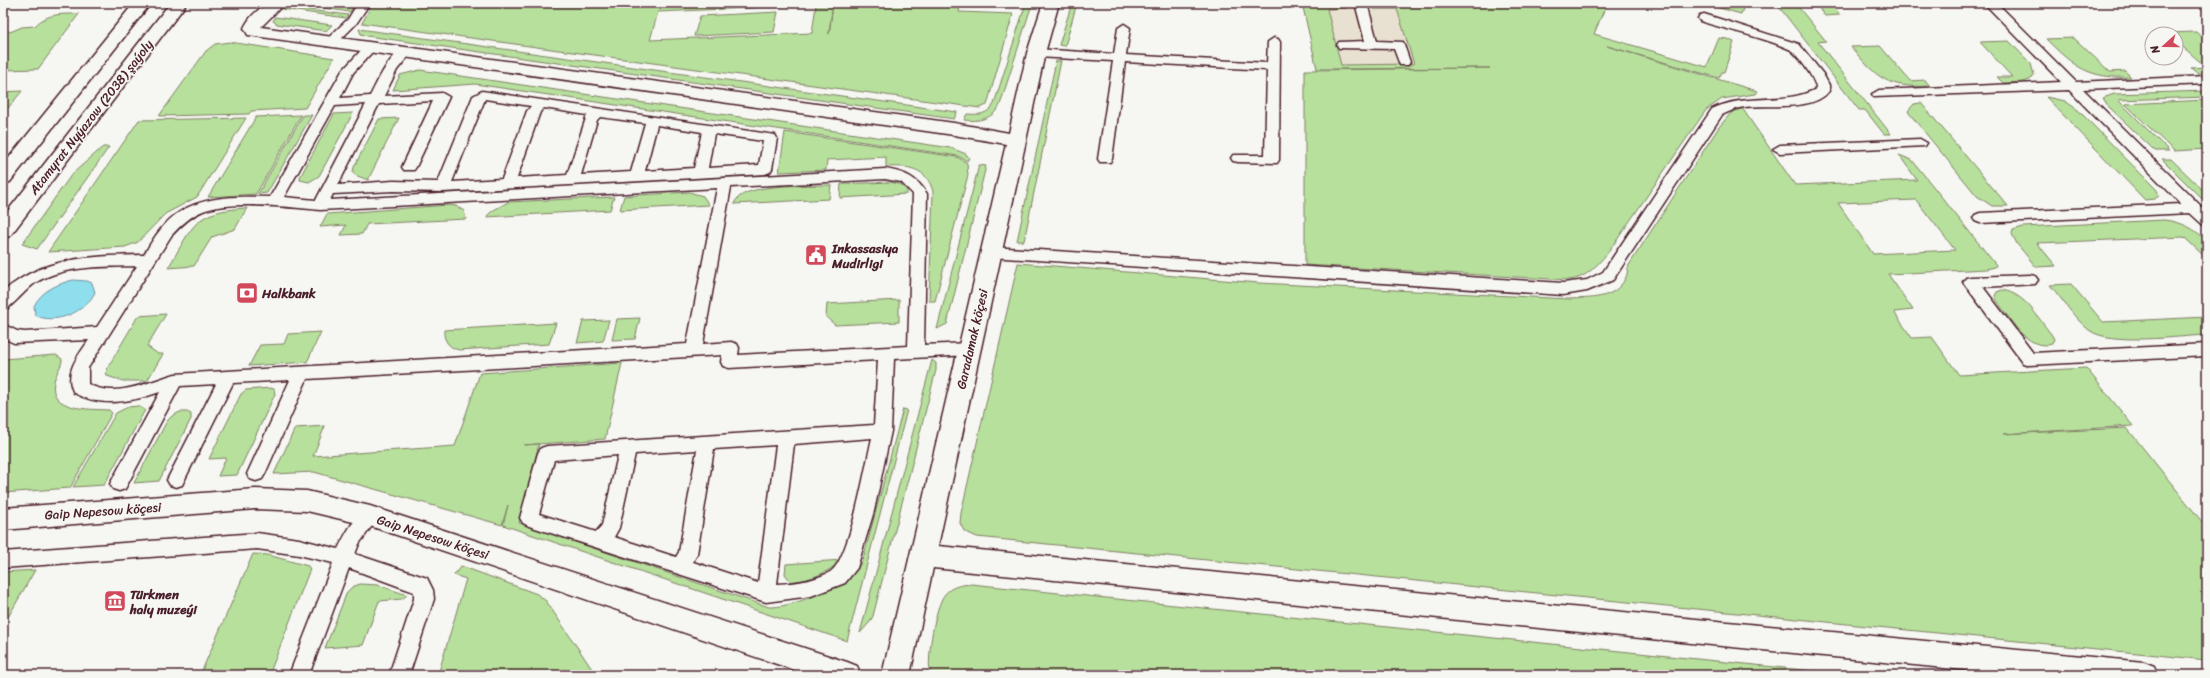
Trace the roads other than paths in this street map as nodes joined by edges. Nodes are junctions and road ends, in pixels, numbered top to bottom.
1 (143, 3) edge
2 (179, 3) edge
3 (364, 3) edge
4 (1051, 3) edge
5 (1361, 3) edge
6 (1990, 3) edge
7 (275, 6) edge
8 (1704, 18) dead end
9 (1124, 28) dead end
10 (1274, 42) dead end
11 (330, 43) junction
12 (1343, 45) dead end
13 (1372, 45) junction
14 (369, 49) junction
15 (1036, 53) junction
16 (404, 54) junction
17 (1120, 58) junction
18 (1404, 62) dead end
19 (1274, 67) junction
20 (2207, 80) edge
21 (2072, 86) junction
22 (1879, 94) dead end
23 (374, 100) junction
24 (330, 102) junction
25 (541, 103) junction
26 (597, 112) junction
27 (654, 120) junction
28 (711, 129) junction
29 (1017, 140) junction
30 (1920, 144) dead end
31 (1780, 149) dead end
32 (1238, 158) dead end
33 (1105, 159) dead end
34 (409, 167) dead end
35 (700, 172) junction
36 (637, 176) junction
37 (3, 178) edge
38 (572, 179) junction
39 (508, 183) junction
40 (725, 183) junction
41 (443, 186) junction
42 (328, 190) junction
43 (275, 200) junction
44 (320, 205) junction
45 (2194, 208) junction
46 (1980, 218) dead end
47 (2207, 221) edge
48 (3, 231) edge
49 (991, 252) junction
50 (148, 260) junction
51 (2030, 280) dead end
52 (4, 304) edge
53 (3, 330) edge
54 (101, 334) junction
55 (970, 349) junction
56 (694, 350) junction
57 (2207, 350) edge
58 (916, 351) junction
59 (886, 353) junction
60 (302, 372) junction
61 (228, 377) junction
62 (175, 380) junction
63 (882, 431) junction
64 (786, 437) junction
65 (707, 442) junction
66 (628, 448) junction
67 (256, 474) dead end
68 (176, 480) dead end
69 (118, 484) dead end
70 (370, 516) junction
71 (3, 519) edge
72 (600, 541) junction
73 (922, 556) junction
74 (3, 560) edge
75 (344, 560) junction
76 (680, 567) junction
77 (766, 594) junction
78 (299, 675) edge
79 (399, 675) edge
80 (847, 675) edge
81 (896, 675) edge
82 (2144, 675) edge

1 - 37 street
2 - 48 street, Atamyrat Nyýazow (2038) şaýoly
3 - 11 lane
4 - 15 street, Garadamak köçesi
5 - 13 lane
6 - 21 lane
7 - 11 street
8 - 49 lane
9 - 17 lane
10 - 19 lane
11 - 14 street
12 - 13 lane
13 - 18 lane
14 - 16 street
14 - 24 lane
15 - 17 lane
15 - 29 street, Garadamak köçesi
16 - 23 lane
16 - 29 street
17 - 19 lane
17 - 33 lane
19 - 32 lane
20 - 21 lane
21 - 22 lane
21 - 45 lane
23 - 24 lane
23 - 34 lane
23 - 42 lane
24 - 43 lane
25 - 26 lane
25 - 39 lane
25 - 41 lane
26 - 27 lane
26 - 38 lane
27 - 28 lane
27 - 36 lane
28 - 35 lane
28 - 35 lane
29 - 49 street, Garadamak köçesi
30 - 31 lane
35 - 36 lane
36 - 38 lane
38 - 39 lane
39 - 41 lane
40 - 44 lane
40 - 56 lane
40 - 58 lane
41 - 42 lane
42 - 44 lane
43 - 44 lane
43 - 50 lane
45 - 46 lane
45 - 47 lane
49 - 55 street, Garadamak köçesi
50 - 52 lane
50 - 54 lane
51 - 57 lane
53 - 54 lane
54 - 62 lane
55 - 58 lane
55 - 73 street, Garadamak köçesi
56 - 59 lane
56 - 60 lane
58 - 59 lane
59 - 63 lane
60 - 61 lane
60 - 67 lane
61 - 62 lane
61 - 68 lane
62 - 69 lane
63 - 64 lane
63 - 77 lane
64 - 65 lane
64 - 77 lane
65 - 66 lane
65 - 76 lane
66 - 72 lane
66 - 72 lane
70 - 71 street, Gaip Nepesow köçesi
70 - 75 lane
70 - 80 street, Gaip Nepesow köçesi
72 - 76 lane
73 - 81 street, Garadamak köçesi
73 - 82 street
74 - 75 lane
75 - 78 lane
75 - 79 lane
76 - 77 lane

